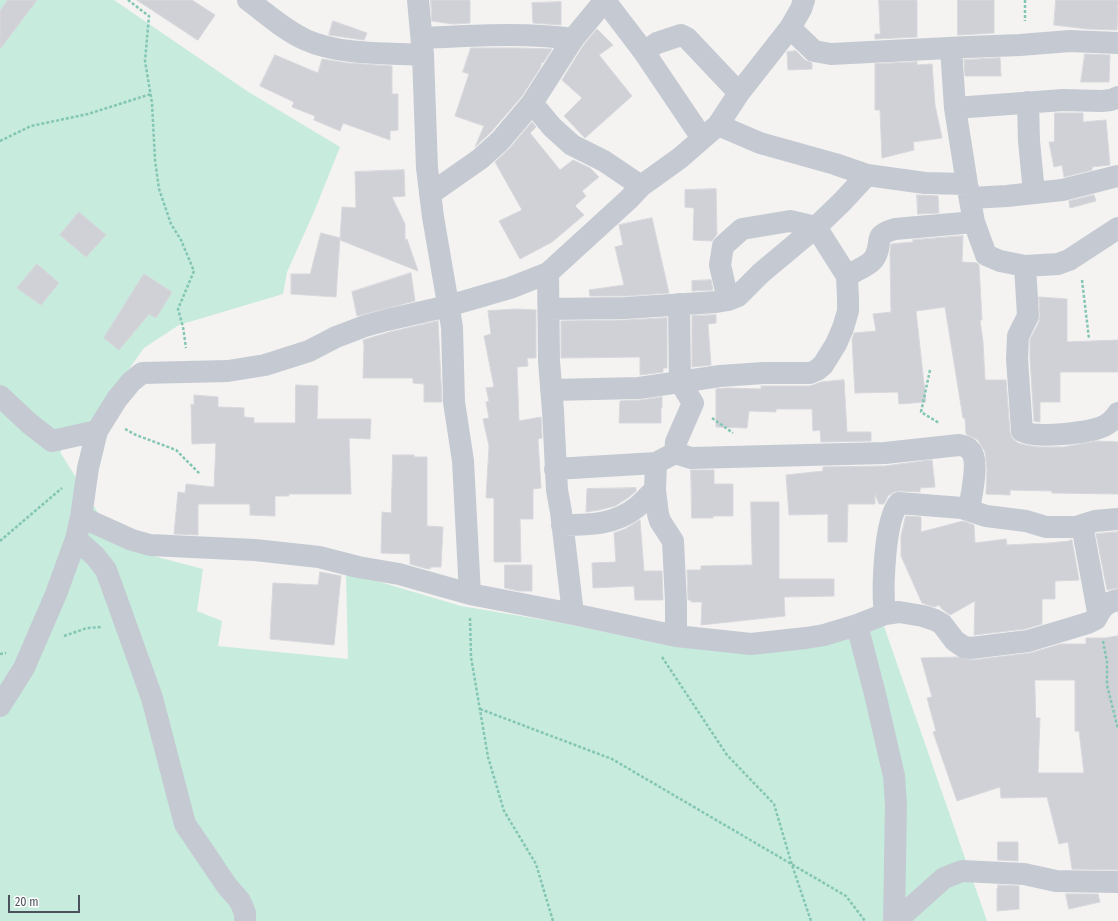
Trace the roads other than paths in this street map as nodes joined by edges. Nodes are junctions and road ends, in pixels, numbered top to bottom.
1 (248, 0) edge
2 (418, 0) edge
3 (804, 0) edge
4 (790, 28) junction
5 (573, 39) junction
6 (1118, 43) edge
7 (423, 47) junction
8 (951, 48) junction
9 (644, 52) junction
10 (739, 93) junction
11 (1118, 97) edge
12 (1028, 102) junction
13 (532, 103) junction
14 (955, 108) junction
15 (710, 132) junction
16 (867, 174) junction
17 (1118, 176) edge
18 (641, 186) junction
19 (969, 191) junction
20 (1034, 193) junction
21 (430, 194) junction
22 (974, 222) junction
23 (816, 227) junction
24 (1118, 228) edge
25 (1025, 266) junction
26 (548, 272) junction
27 (847, 276) junction
28 (728, 300) junction
29 (679, 304) junction
30 (448, 306) junction
31 (549, 309) junction
32 (680, 382) junction
33 (551, 390) junction
34 (0, 396) edge
35 (1118, 413) edge
36 (101, 424) junction
37 (666, 458) junction
38 (555, 468) junction
39 (655, 490) junction
40 (969, 510) junction
41 (81, 517) junction
42 (1118, 519) edge
43 (562, 526) junction
44 (1082, 526) junction
45 (76, 539) junction
46 (470, 594) junction
47 (1118, 600) edge
48 (1098, 612) junction
49 (573, 614) junction
50 (884, 614) junction
51 (857, 625) junction
52 (676, 636) junction
53 (0, 706) edge
54 (1118, 882) edge
55 (245, 921) edge
56 (895, 921) edge

1 - 7 street
2 - 7 street
3 - 4 street
4 - 8 street
4 - 10 street
5 - 7 street
5 - 9 street
5 - 13 street
6 - 8 street
7 - 21 street
8 - 14 street
9 - 10 street
9 - 15 street
10 - 15 street
11 - 12 street
12 - 14 street
12 - 20 street
13 - 18 street
13 - 21 street
14 - 19 street
15 - 16 street
15 - 18 street
16 - 19 street
16 - 23 street
17 - 20 street
18 - 26 street
19 - 20 street
19 - 22 street
21 - 30 street
22 - 25 street
22 - 27 street
23 - 27 street
23 - 28 street
23 - 28 street
24 - 25 street
25 - 35 street
26 - 30 street
26 - 31 street
27 - 32 street
28 - 29 street
29 - 31 street
29 - 32 street
30 - 36 street
30 - 46 street
31 - 33 street
32 - 33 street
32 - 37 street
33 - 38 street
34 - 36 street
36 - 41 street
37 - 38 street
37 - 39 street
37 - 40 street
38 - 43 street
39 - 43 street
39 - 52 street
40 - 44 street
40 - 50 street
41 - 45 street
41 - 46 street
42 - 44 street
43 - 49 street
44 - 48 street
45 - 53 street
45 - 55 street
46 - 49 street
47 - 48 street
48 - 50 street
49 - 52 street
50 - 51 street
51 - 52 street
51 - 56 street
54 - 56 street

